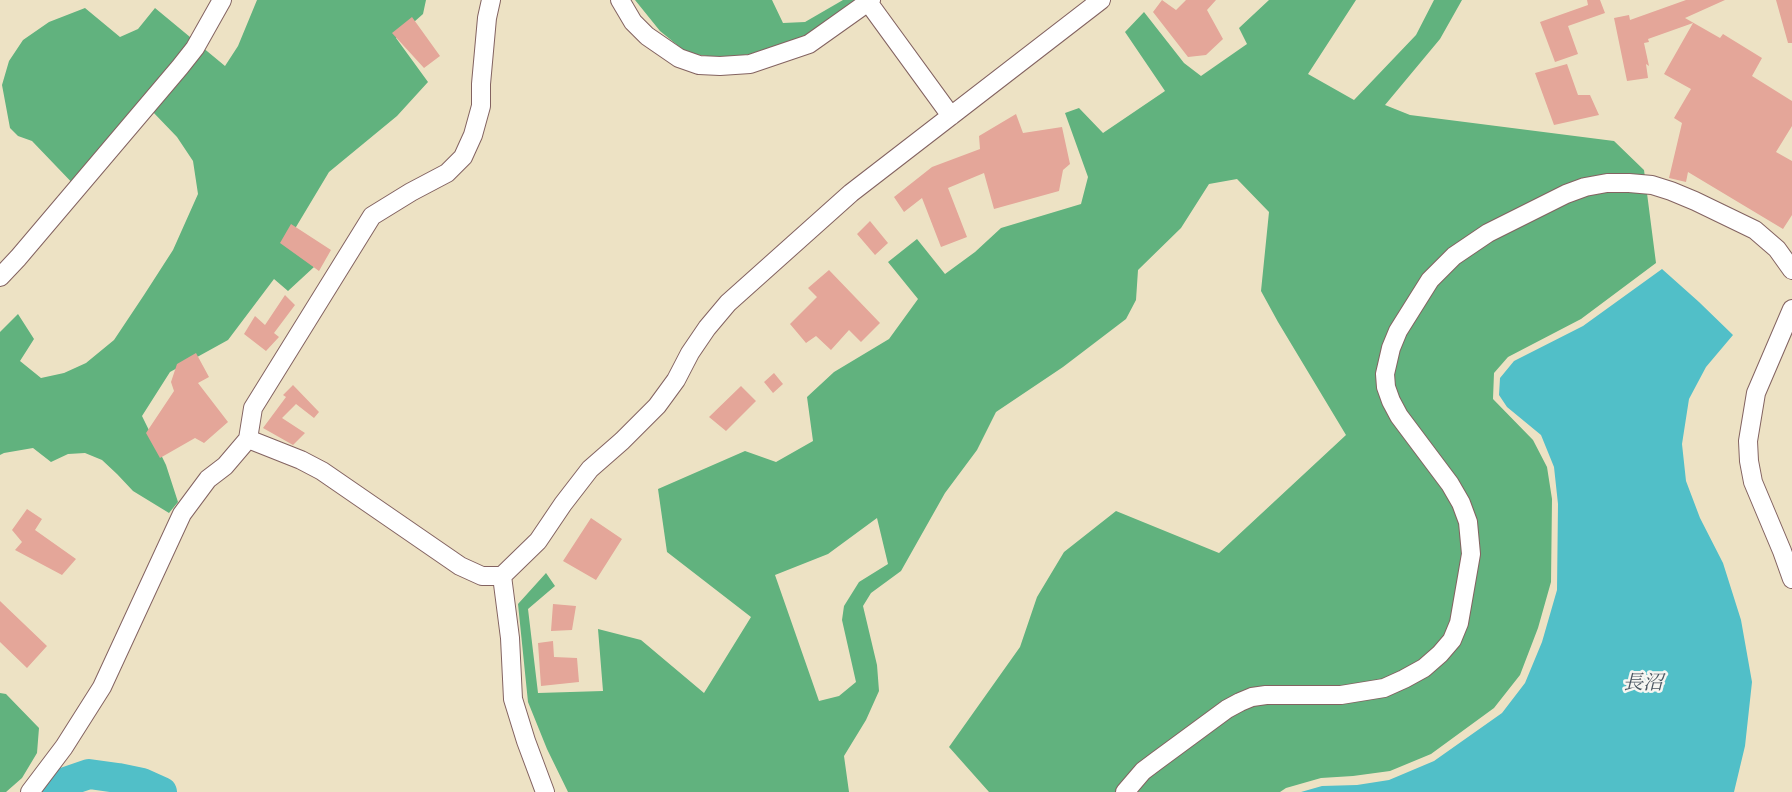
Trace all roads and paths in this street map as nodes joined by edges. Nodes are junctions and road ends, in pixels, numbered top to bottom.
1 (222, 0) edge
2 (491, 0) edge
3 (620, 0) edge
4 (1101, 0) edge
5 (869, 1) edge
6 (951, 116) junction
7 (1792, 270) edge
8 (0, 277) edge
9 (1792, 309) edge
10 (248, 439) junction
11 (502, 576) junction
12 (1792, 579) edge
13 (30, 792) edge
14 (545, 792) edge
15 (1125, 792) edge

1 - 8 street
2 - 10 street
3 - 5 street
4 - 6 street
5 - 6 street
6 - 11 street
7 - 15 street
9 - 12 street
10 - 11 street
10 - 13 street
11 - 14 street

